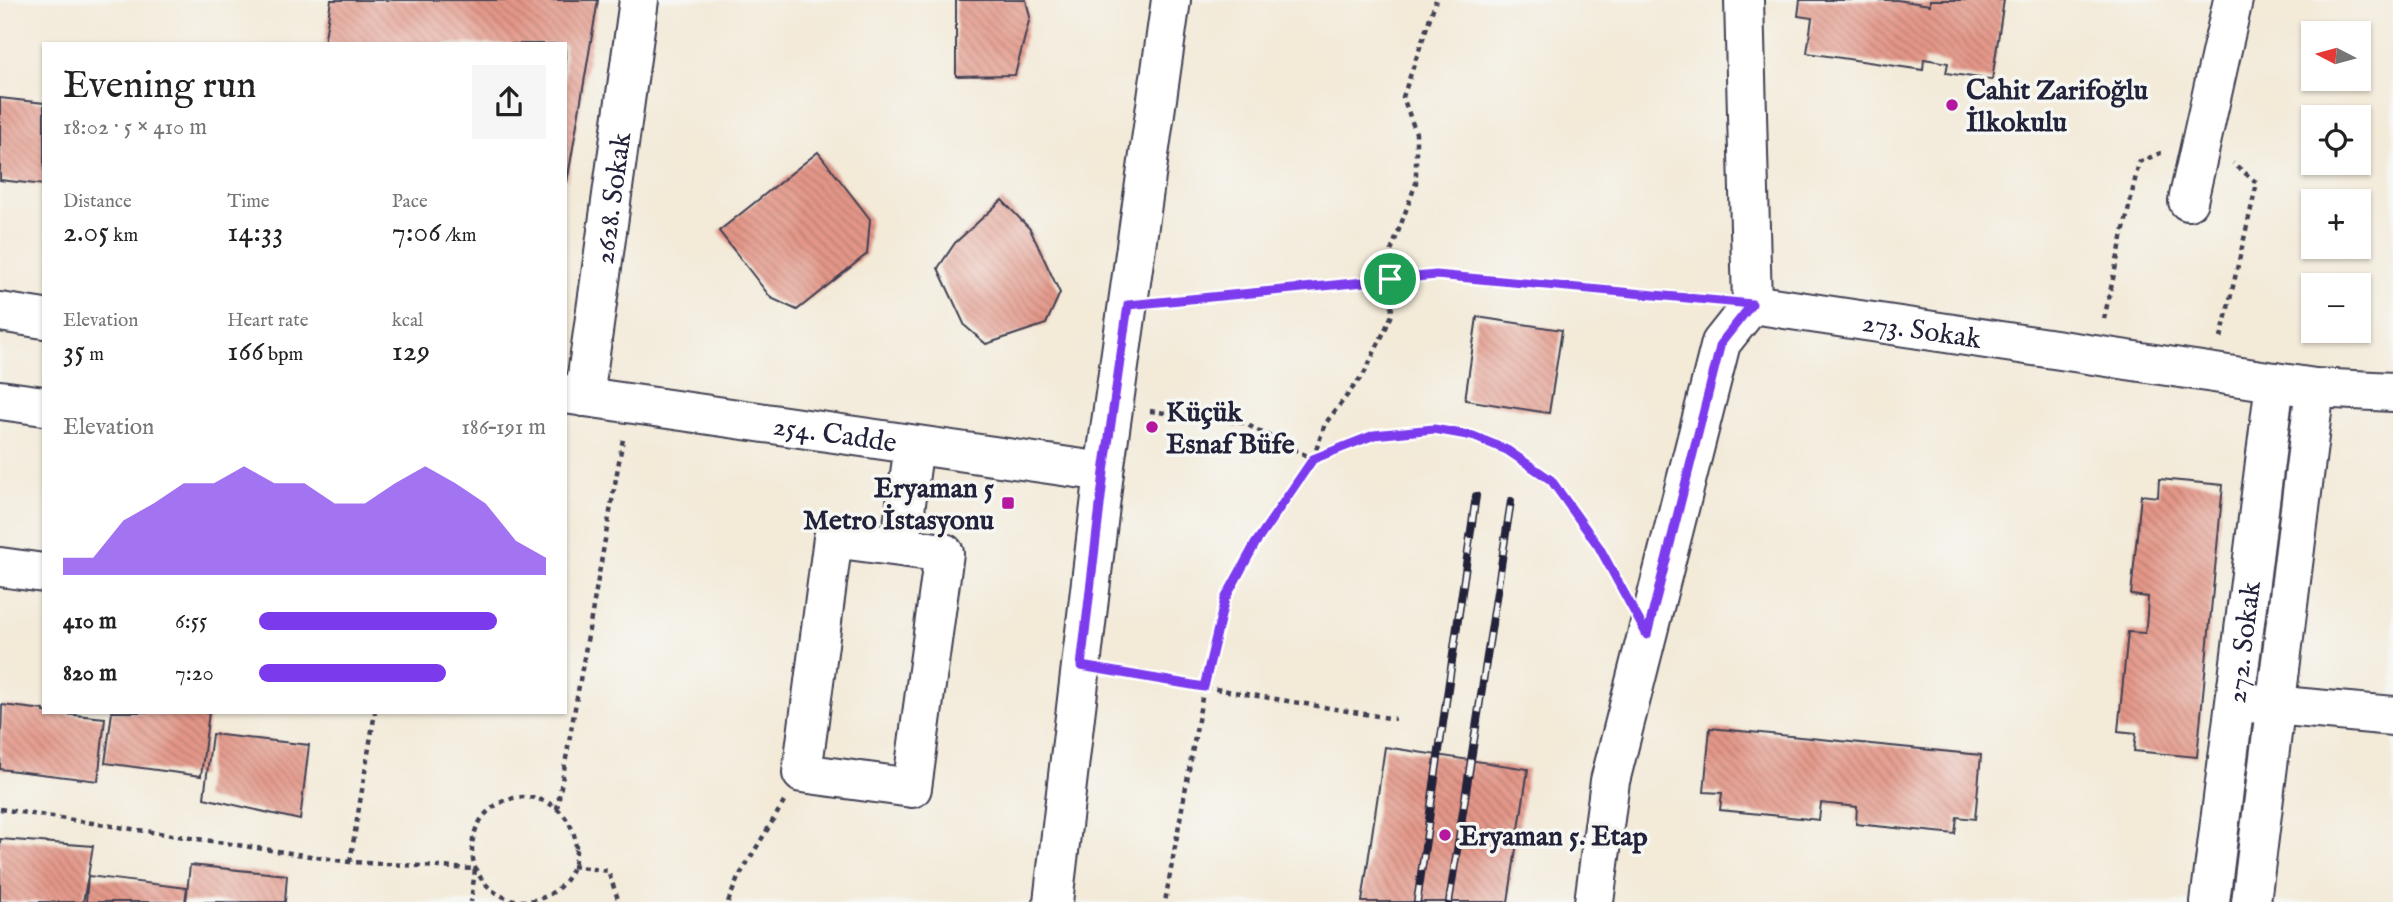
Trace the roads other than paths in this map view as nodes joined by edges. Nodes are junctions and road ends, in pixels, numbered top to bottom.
1 (639, 0) edge
2 (1171, 0) edge
3 (1744, 0) edge
4 (2233, 0) edge
5 (2188, 201) dead end
6 (1752, 304) junction
7 (0, 312) edge
8 (42, 319) edge
9 (2275, 382) junction
10 (2315, 388) junction
11 (2393, 392) edge
12 (575, 395) edge
13 (0, 400) edge
14 (42, 406) edge
15 (914, 444) junction
16 (1104, 472) junction
17 (900, 547) junction
18 (0, 567) edge
19 (42, 573) edge
20 (2235, 702) junction
21 (2276, 705) junction
22 (2393, 716) edge
23 (1053, 902) edge
24 (1594, 902) edge
25 (2210, 902) edge
26 (2251, 902) edge

1 - 12 street, 2628. Sokak
2 - 16 street
3 - 6 street
4 - 5 street
6 - 9 street, 273. Sokak
6 - 24 street
7 - 8 street
9 - 10 street, 273. Sokak
9 - 20 street, 272. Sokak
10 - 11 street, 273. Sokak
10 - 21 street, 272. Sokak
12 - 15 street, 254. Cadde
13 - 14 street
15 - 16 street, 254. Cadde
15 - 17 street
16 - 23 street
17 - 17 street
18 - 19 street
20 - 21 street
20 - 25 street, 272. Sokak
21 - 22 street
21 - 26 street, 272. Sokak

